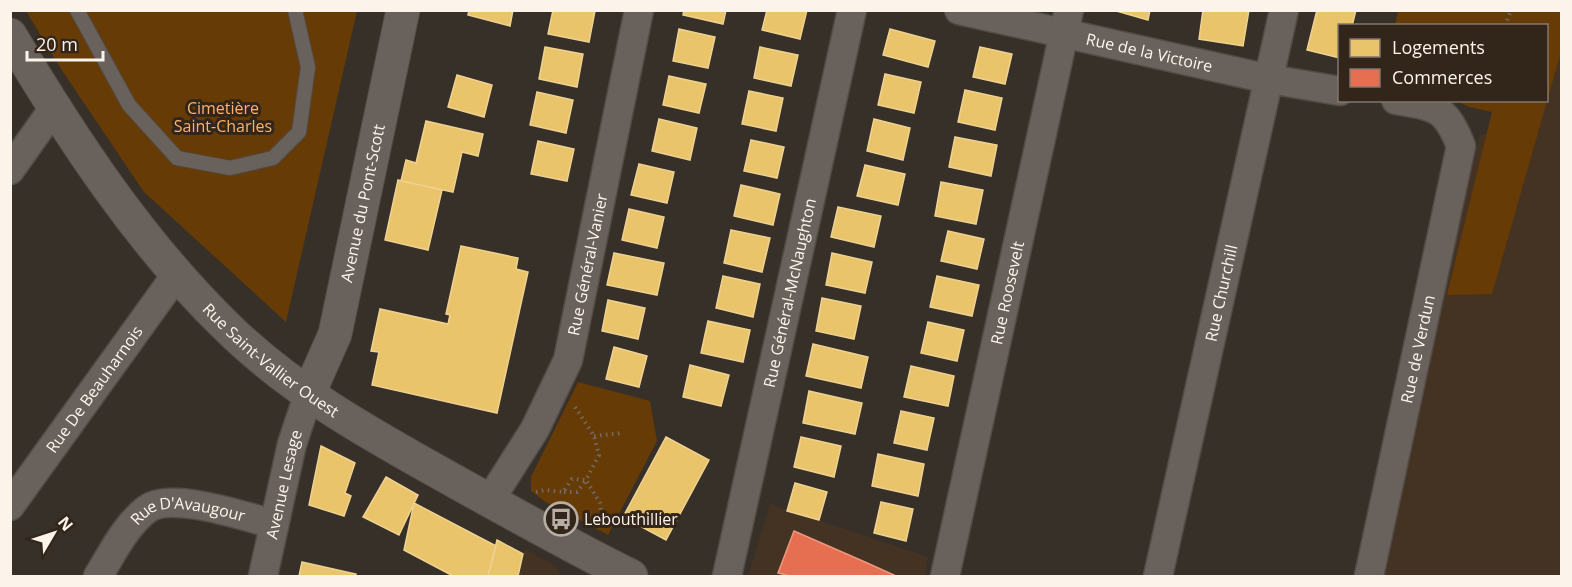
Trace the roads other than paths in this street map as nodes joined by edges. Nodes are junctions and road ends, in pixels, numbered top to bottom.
1 (78, 10) edge
2 (295, 10) edge
3 (403, 10) edge
4 (639, 10) edge
5 (852, 10) edge
6 (959, 10) edge
7 (1284, 10) edge
8 (1066, 22) edge
9 (10, 35) edge
10 (1269, 79) junction
11 (1338, 91) edge
12 (1407, 102) edge
13 (54, 108) junction
14 (10, 170) edge
15 (177, 274) junction
16 (309, 393) junction
17 (490, 500) junction
18 (10, 506) edge
19 (274, 524) junction
20 (592, 567) edge
21 (98, 576) edge
22 (263, 576) edge
23 (631, 576) edge
24 (727, 576) edge
25 (945, 576) edge
26 (1158, 576) edge
27 (1369, 576) edge

1 - 2 lane
3 - 16 street, Avenue du Pont-Scott
4 - 17 street, Rue Général-Vanier
5 - 24 street, Rue Général-McNaughton
6 - 8 street, Rue de la Victoire
7 - 10 street, Rue Churchill
8 - 10 street, Rue de la Victoire
8 - 25 street, Rue Roosevelt
9 - 13 street, Rue Saint-Vallier Ouest
10 - 11 street, Rue de la Victoire
10 - 26 street, Rue Churchill
12 - 27 street, Rue de Verdun
13 - 14 street
13 - 15 street, Rue Saint-Vallier Ouest
15 - 16 street, Rue Saint-Vallier Ouest
15 - 18 street, Rue De Beauharnois
16 - 17 street, Rue Saint-Vallier Ouest
16 - 19 street, Avenue Lesage
17 - 20 street, Rue Saint-Vallier Ouest
19 - 21 street, Rue D'Avaugour
19 - 22 street, Avenue Lesage
20 - 23 street, Rue Saint-Vallier Ouest

